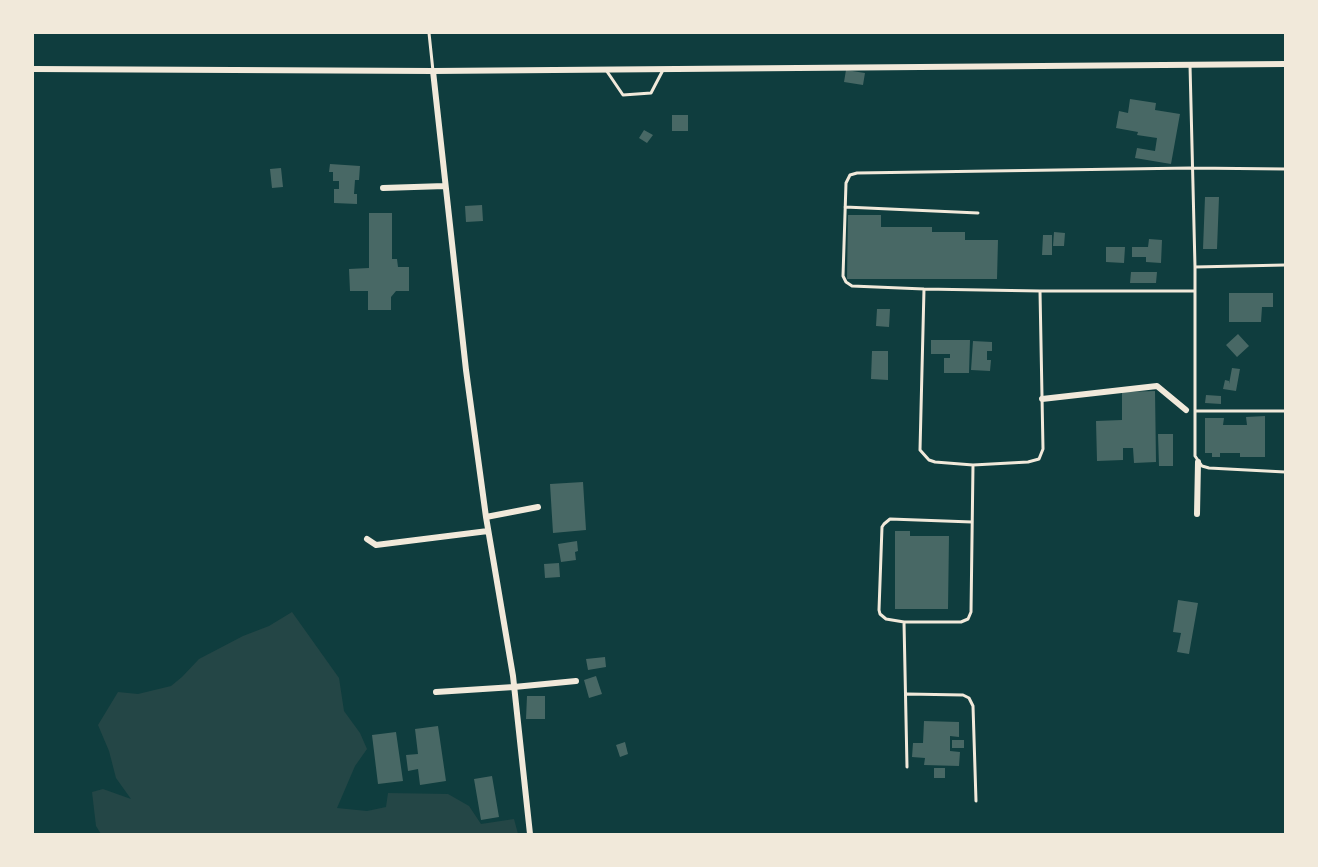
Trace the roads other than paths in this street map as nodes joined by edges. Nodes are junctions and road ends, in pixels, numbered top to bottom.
1 (429, 33) edge
2 (1285, 64) edge
3 (1190, 65) junction
4 (33, 69) edge
5 (606, 69) junction
6 (664, 69) junction
7 (433, 70) junction
8 (1191, 168) junction
9 (1285, 169) edge
10 (445, 186) junction
11 (383, 188) dead end
12 (845, 207) junction
13 (978, 213) dead end
14 (1285, 266) edge
15 (1195, 267) junction
16 (924, 289) junction
17 (1040, 291) junction
18 (1195, 291) junction
19 (1042, 399) junction
20 (1186, 410) dead end
21 (1195, 411) junction
22 (1285, 411) edge
23 (1198, 462) junction
24 (973, 465) junction
25 (1285, 471) edge
26 (538, 507) dead end
27 (1197, 514) dead end
28 (486, 517) junction
29 (972, 522) junction
30 (488, 531) junction
31 (367, 539) dead end
32 (904, 622) junction
33 (576, 681) dead end
34 (514, 687) junction
35 (436, 692) dead end
36 (907, 694) junction
37 (908, 767) dead end
38 (976, 801) dead end
39 (530, 834) edge

1 - 7 lane
2 - 3 street
3 - 6 street
3 - 8 lane
4 - 7 street
5 - 6 street
5 - 6 lane
5 - 7 street
7 - 10 street
8 - 9 lane
8 - 12 lane
8 - 15 lane
10 - 11 street
10 - 28 street
12 - 13 lane
12 - 16 lane
14 - 15 lane
15 - 18 lane
16 - 17 lane
16 - 24 lane
17 - 18 lane
17 - 19 lane
18 - 21 lane
19 - 20 street
19 - 24 lane
21 - 22 lane
21 - 23 lane
23 - 25 lane
23 - 27 street
24 - 29 lane
26 - 28 street
28 - 30 street
29 - 32 lane
29 - 32 lane
30 - 31 street
30 - 34 street
32 - 36 lane
33 - 34 street
34 - 35 street
34 - 39 street
36 - 37 lane
36 - 38 lane

